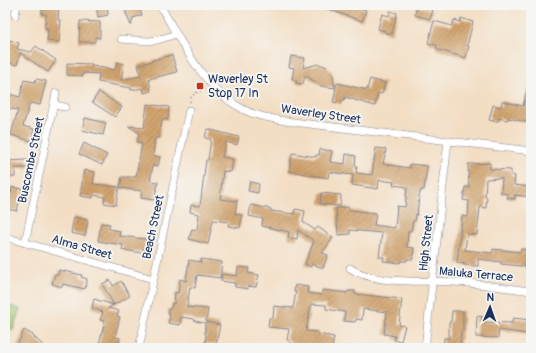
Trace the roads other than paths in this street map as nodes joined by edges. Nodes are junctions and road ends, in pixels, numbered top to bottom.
1 (17, 5) edge
2 (160, 5) edge
3 (15, 15) dead end
4 (176, 34) junction
5 (121, 39) dead end
6 (56, 93) dead end
7 (54, 105) junction
8 (65, 107) dead end
9 (189, 110) dead end
10 (448, 141) junction
11 (531, 151) edge
12 (5, 237) edge
13 (25, 242) junction
14 (350, 268) dead end
15 (153, 279) junction
16 (432, 281) junction
17 (531, 291) edge
18 (139, 348) edge
19 (425, 348) edge

1 - 3 street
2 - 4 street, Waverley Street
4 - 5 street
4 - 10 street, Waverley Street
6 - 7 street, Buscombe Street
7 - 8 street, Buscombe Street
7 - 13 street, Buscombe Street
9 - 15 street, Beach Street
10 - 11 street, Waverley Street
10 - 16 street, High Street
12 - 13 street, Alma Street
13 - 15 street, Alma Street
14 - 16 street, Maluka Terrace
15 - 18 street, Beach Street
16 - 17 street, Maluka Terrace
16 - 19 street, High Street

